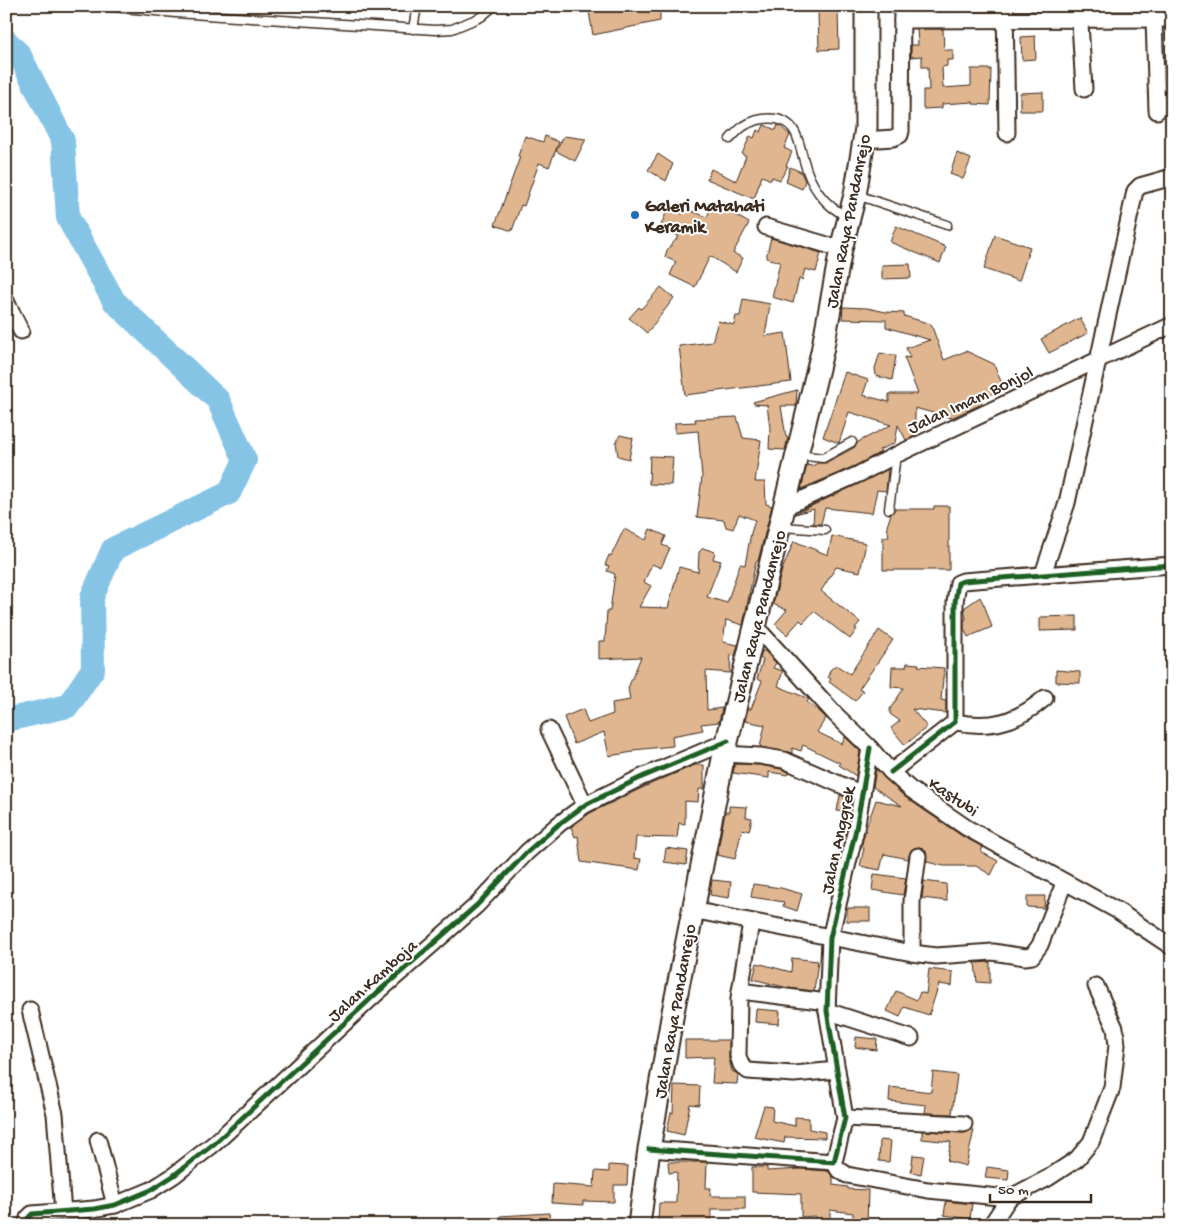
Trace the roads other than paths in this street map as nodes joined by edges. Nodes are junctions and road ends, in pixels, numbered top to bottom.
1 (103, 6) edge
2 (417, 6) edge
3 (494, 6) edge
4 (866, 6) edge
5 (177, 10) edge
6 (1005, 12) edge
7 (902, 13) edge
8 (1079, 13) edge
9 (1154, 18) junction
10 (1172, 19) edge
11 (413, 29) junction
12 (1084, 89) dead end
13 (1157, 111) dead end
14 (1007, 133) dead end
15 (730, 139) dead end
16 (864, 140) junction
17 (1172, 177) edge
18 (855, 195) junction
19 (849, 217) junction
20 (947, 225) dead end
21 (766, 227) dead end
22 (841, 249) junction
23 (6, 302) edge
24 (1172, 324) edge
25 (21, 331) dead end
26 (1099, 359) junction
27 (852, 442) dead end
28 (797, 455) junction
29 (896, 455) junction
30 (784, 507) junction
31 (888, 509) dead end
32 (780, 527) junction
33 (825, 530) dead end
34 (1172, 565) edge
35 (1043, 574) junction
36 (754, 626) junction
37 (1045, 698) dead end
38 (955, 722) junction
39 (549, 730) dead end
40 (726, 748) junction
41 (870, 748) junction
42 (891, 772) junction
43 (862, 794) junction
44 (585, 805) junction
45 (918, 856) dead end
46 (1064, 883) junction
47 (692, 910) junction
48 (751, 922) junction
49 (830, 938) junction
50 (1172, 946) edge
51 (912, 953) junction
52 (1096, 986) dead end
53 (740, 991) junction
54 (827, 1007) junction
55 (30, 1010) dead end
56 (911, 1038) dead end
57 (837, 1070) junction
58 (845, 1118) junction
59 (964, 1124) dead end
60 (98, 1140) dead end
61 (649, 1150) junction
62 (834, 1162) junction
63 (1009, 1198) junction
64 (115, 1205) junction
65 (63, 1212) junction
66 (28, 1221) edge
67 (639, 1225) edge
68 (991, 1225) edge

1 - 5 lane
2 - 11 lane
3 - 11 lane
4 - 16 main road, Jalan Raya Pandanrejo
5 - 11 lane
6 - 7 street
6 - 8 street
6 - 14 street
7 - 16 street
8 - 9 street
8 - 12 street
9 - 10 street
9 - 13 street
15 - 19 lane
16 - 18 main road, Jalan Raya Pandanrejo
17 - 26 street
18 - 19 main road, Jalan Raya Pandanrejo
18 - 20 lane
19 - 22 main road, Jalan Raya Pandanrejo
21 - 22 street
22 - 28 main road, Jalan Raya Pandanrejo
23 - 25 street
24 - 26 street, Jalan Imam Bonjol
26 - 29 street, Jalan Imam Bonjol
26 - 35 street
27 - 28 lane
28 - 30 main road, Jalan Raya Pandanrejo
29 - 30 street, Jalan Imam Bonjol
29 - 31 lane
30 - 32 main road, Jalan Raya Pandanrejo
32 - 33 lane
32 - 36 main road, Jalan Raya Pandanrejo
34 - 35 street
35 - 38 street
36 - 40 main road, Jalan Raya Pandanrejo
36 - 41 street, Kastubi
37 - 38 street
38 - 42 street
39 - 44 street
40 - 43 street
40 - 44 street, Jalan Kamboja
40 - 47 main road, Jalan Raya Pandanrejo
41 - 42 street, Kastubi
41 - 43 street, Jalan Anggrek
42 - 46 street, Kastubi
43 - 49 street, Jalan Anggrek
44 - 64 street, Jalan Kamboja
45 - 51 street
46 - 50 street, Kastubi
46 - 51 street
47 - 48 street
47 - 61 main road, Jalan Raya Pandanrejo
48 - 49 street
48 - 53 street
49 - 51 street
49 - 54 street, Jalan Anggrek
52 - 63 street
53 - 54 street
53 - 57 street
54 - 56 street
54 - 57 street, Jalan Anggrek
55 - 65 street
57 - 58 street, Jalan Anggrek
58 - 59 street
58 - 62 street
60 - 64 street
61 - 62 street
61 - 67 main road, Jalan Raya Pandanrejo
62 - 63 street
63 - 68 street
64 - 65 street, Jalan Kamboja
65 - 66 street, Jalan Kamboja

